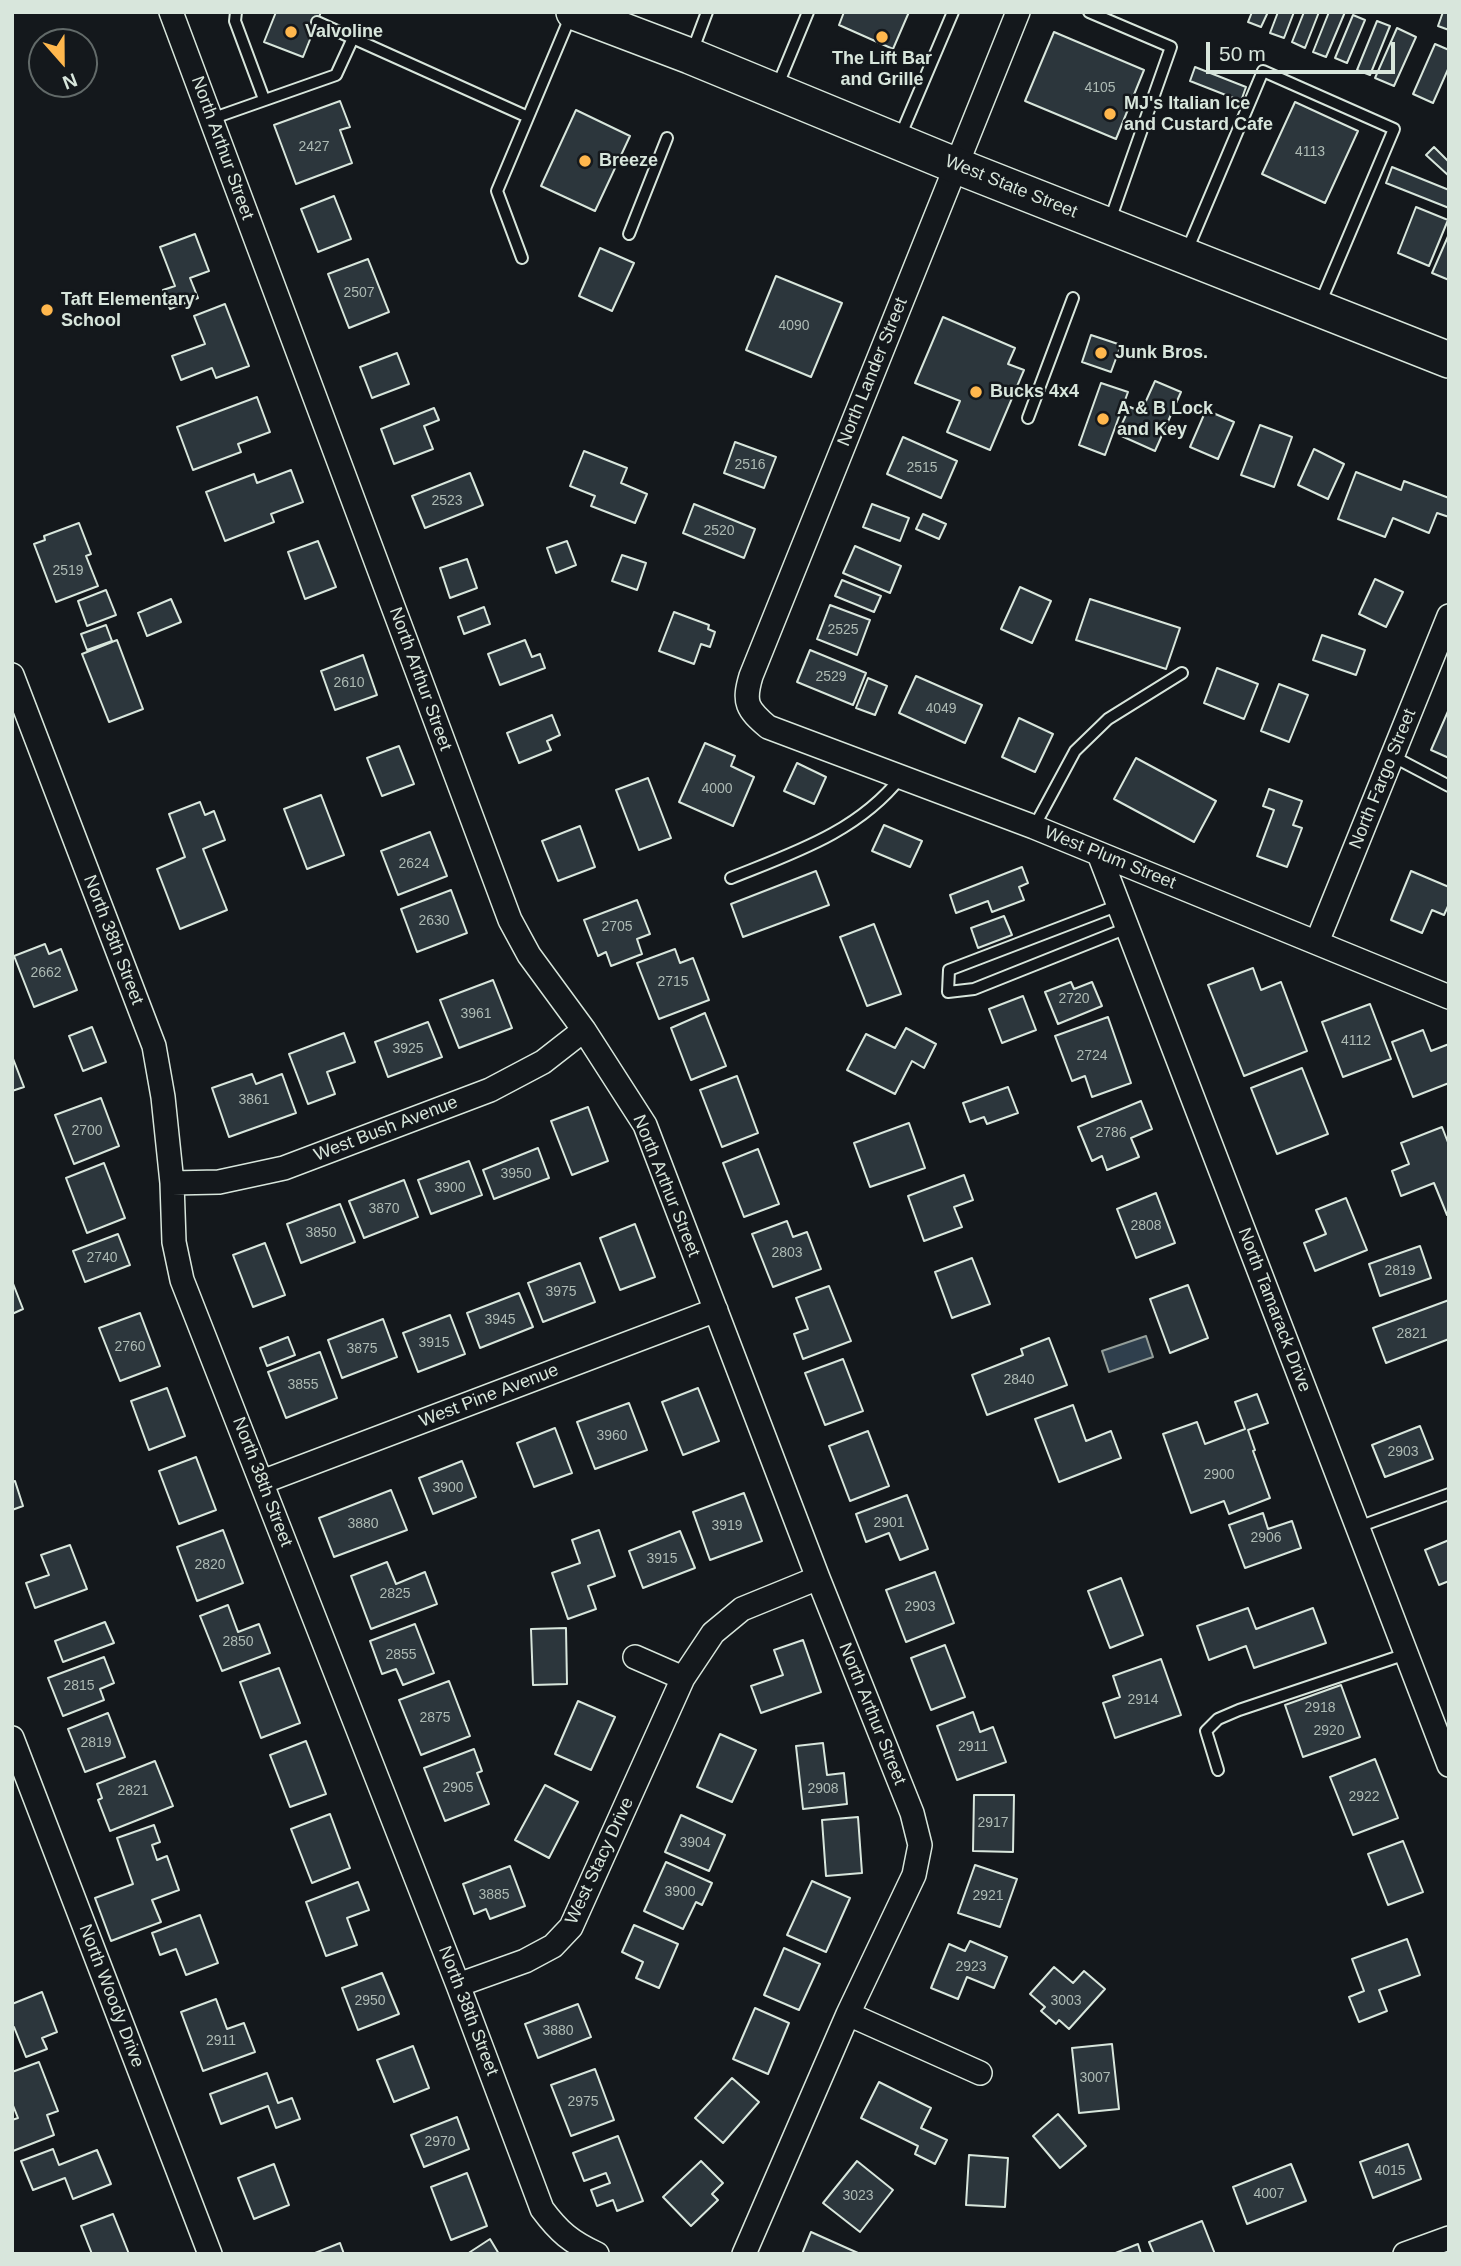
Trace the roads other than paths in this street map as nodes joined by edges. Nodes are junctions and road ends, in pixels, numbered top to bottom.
1 (171, 12) edge
2 (236, 12) edge
3 (573, 12) edge
4 (708, 12) edge
5 (808, 12) edge
6 (953, 12) edge
7 (1089, 12) edge
8 (1013, 14) edge
9 (611, 18) edge
10 (317, 22) dead end
11 (353, 38) junction
12 (690, 56) junction
13 (775, 91) junction
14 (264, 99) junction
15 (528, 117) junction
16 (211, 119) junction
17 (667, 138) dead end
18 (898, 142) junction
19 (957, 166) junction
20 (1108, 225) junction
21 (629, 234) dead end
22 (1185, 256) junction
23 (522, 258) dead end
24 (1073, 298) dead end
25 (1318, 308) junction
26 (1449, 360) edge
27 (1028, 418) dead end
28 (1449, 616) edge
29 (1182, 673) dead end
30 (12, 675) edge
31 (768, 727) joint
32 (1392, 756) junction
33 (901, 777) junction
34 (1449, 786) edge
35 (1034, 827) junction
36 (1099, 854) junction
37 (731, 878) dead end
38 (1119, 905) junction
39 (1127, 928) junction
40 (1317, 942) junction
41 (1449, 997) edge
42 (584, 1030) junction
43 (172, 1183) junction
44 (716, 1310) junction
45 (262, 1482) junction
46 (1449, 1493) edge
47 (1358, 1527) junction
48 (818, 1578) junction
49 (1406, 1654) junction
50 (635, 1657) dead end
51 (683, 1678) junction
52 (12, 1738) edge
53 (1449, 1765) edge
54 (1218, 1770) dead end
55 (458, 1985) junction
56 (848, 2014) junction
57 (979, 2073) dead end
58 (1449, 2238) edge
59 (210, 2254) edge
60 (597, 2254) edge
61 (744, 2254) edge
62 (1405, 2254) edge

1 - 16 street, North Arthur Street
2 - 14 lane
3 - 9 main road, West State Street
3 - 15 lane
4 - 12 lane
5 - 13 lane
6 - 18 lane
7 - 20 lane
8 - 19 street, North Lander Street
9 - 12 main road, West State Street
10 - 11 lane
11 - 14 lane
11 - 15 lane
12 - 13 main road, West State Street
13 - 18 main road, West State Street
14 - 16 lane
15 - 23 lane
16 - 42 street, North Arthur Street
17 - 21 lane
18 - 19 main road, West State Street
19 - 20 main road, West State Street
19 - 31 street, North Lander Street
20 - 22 main road, West State Street
22 - 25 main road, West State Street
22 - 25 lane
24 - 27 lane
25 - 26 main road, West State Street
28 - 32 street, North Fargo Street
29 - 35 lane
30 - 43 street, North 38th Street
31 - 33 street, West Plum Street
32 - 34 lane
32 - 40 street, North Fargo Street
33 - 35 street, West Plum Street
33 - 37 lane
35 - 36 street, West Plum Street
36 - 38 street, North Tamarack Drive
36 - 40 street, West Plum Street
38 - 39 street, North Tamarack Drive
38 - 39 lane
39 - 47 street, North Tamarack Drive
40 - 41 street, West Plum Street
42 - 43 street, West Bush Avenue
42 - 44 street, North Arthur Street
43 - 45 street, North 38th Street
44 - 45 street, West Pine Avenue
44 - 48 street, North Arthur Street
45 - 55 street, North 38th Street
46 - 47 lane
47 - 49 street, North Tamarack Drive
48 - 51 street, West Stacy Drive
48 - 56 street, North Arthur Street
49 - 53 street, North Tamarack Drive
49 - 54 lane
50 - 51 street
51 - 55 street, West Stacy Drive
52 - 59 street, North Woody Drive
55 - 60 street, North 38th Street
56 - 57 street
56 - 61 street, North Arthur Street
58 - 62 street

